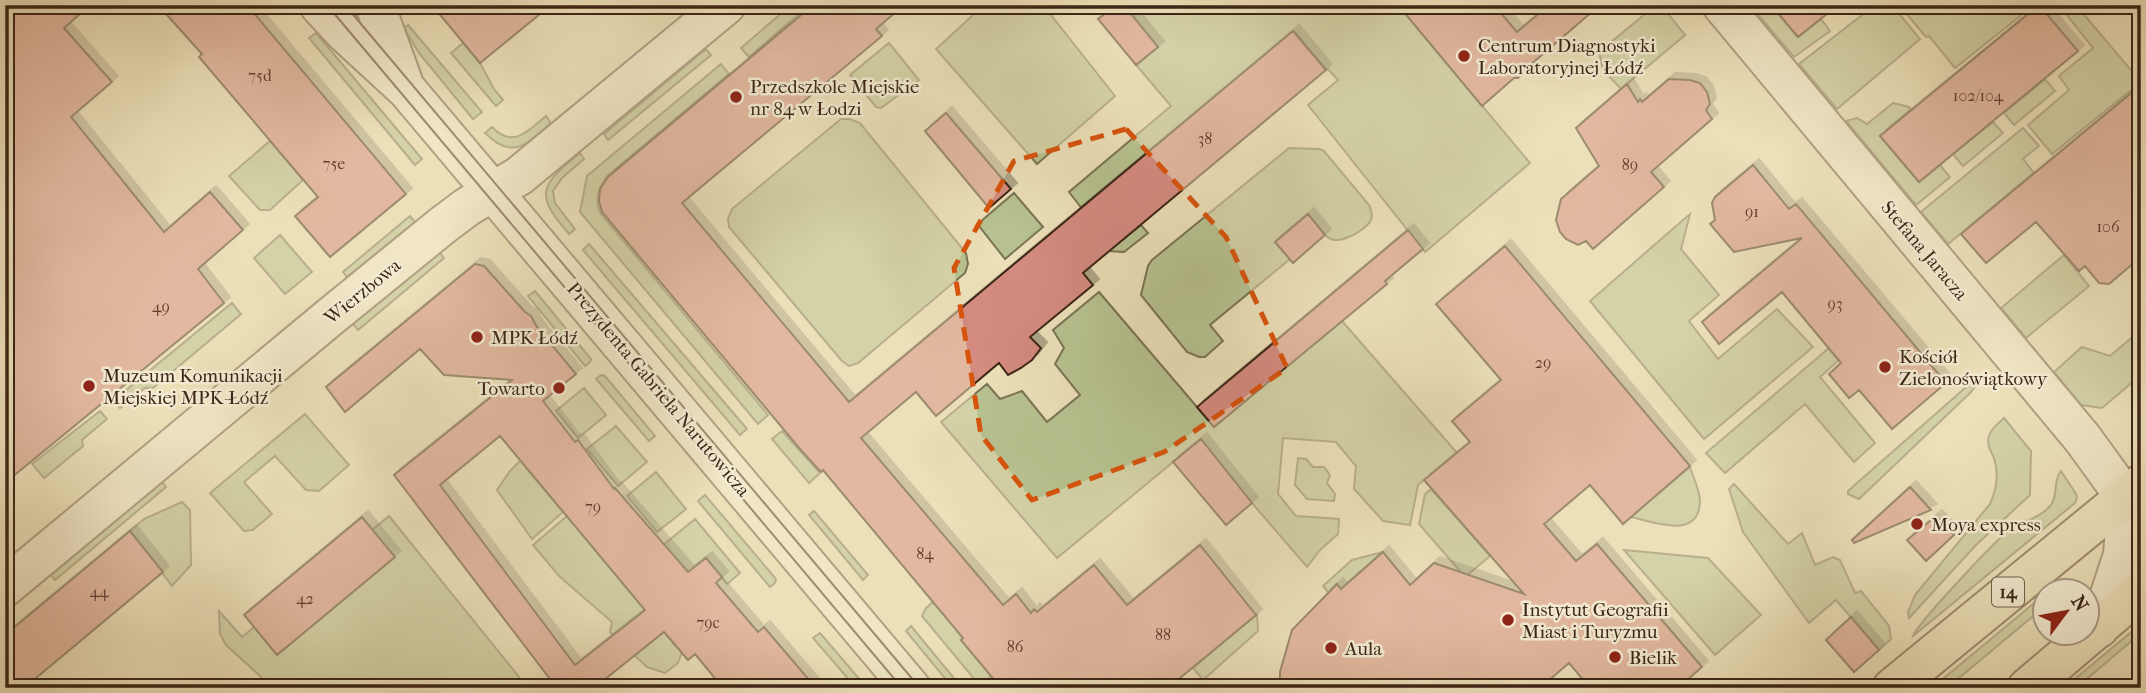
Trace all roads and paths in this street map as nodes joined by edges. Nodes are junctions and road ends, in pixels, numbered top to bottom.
1 (319, 5) edge
2 (375, 5) edge
3 (726, 5) edge
4 (1722, 5) edge
5 (407, 90) junction
6 (494, 192) junction
7 (2133, 490) edge
8 (5, 587) edge
9 (2141, 591) edge
10 (2100, 625) edge
11 (2100, 627) edge
12 (2075, 648) edge
13 (911, 688) edge
14 (1892, 688) edge
15 (2027, 688) edge

1 - 5 street, Prezydenta Gabriela Narutowicza
2 - 5 street, Prezydenta Gabriela Narutowicza
3 - 6 street, Wierzbowa
4 - 7 street, Stefana Jaracza
5 - 6 street, Prezydenta Gabriela Narutowicza
6 - 8 street, Wierzbowa
6 - 13 street, Prezydenta Gabriela Narutowicza
7 - 10 street
7 - 14 main road, 14
9 - 11 main road
12 - 15 main road

